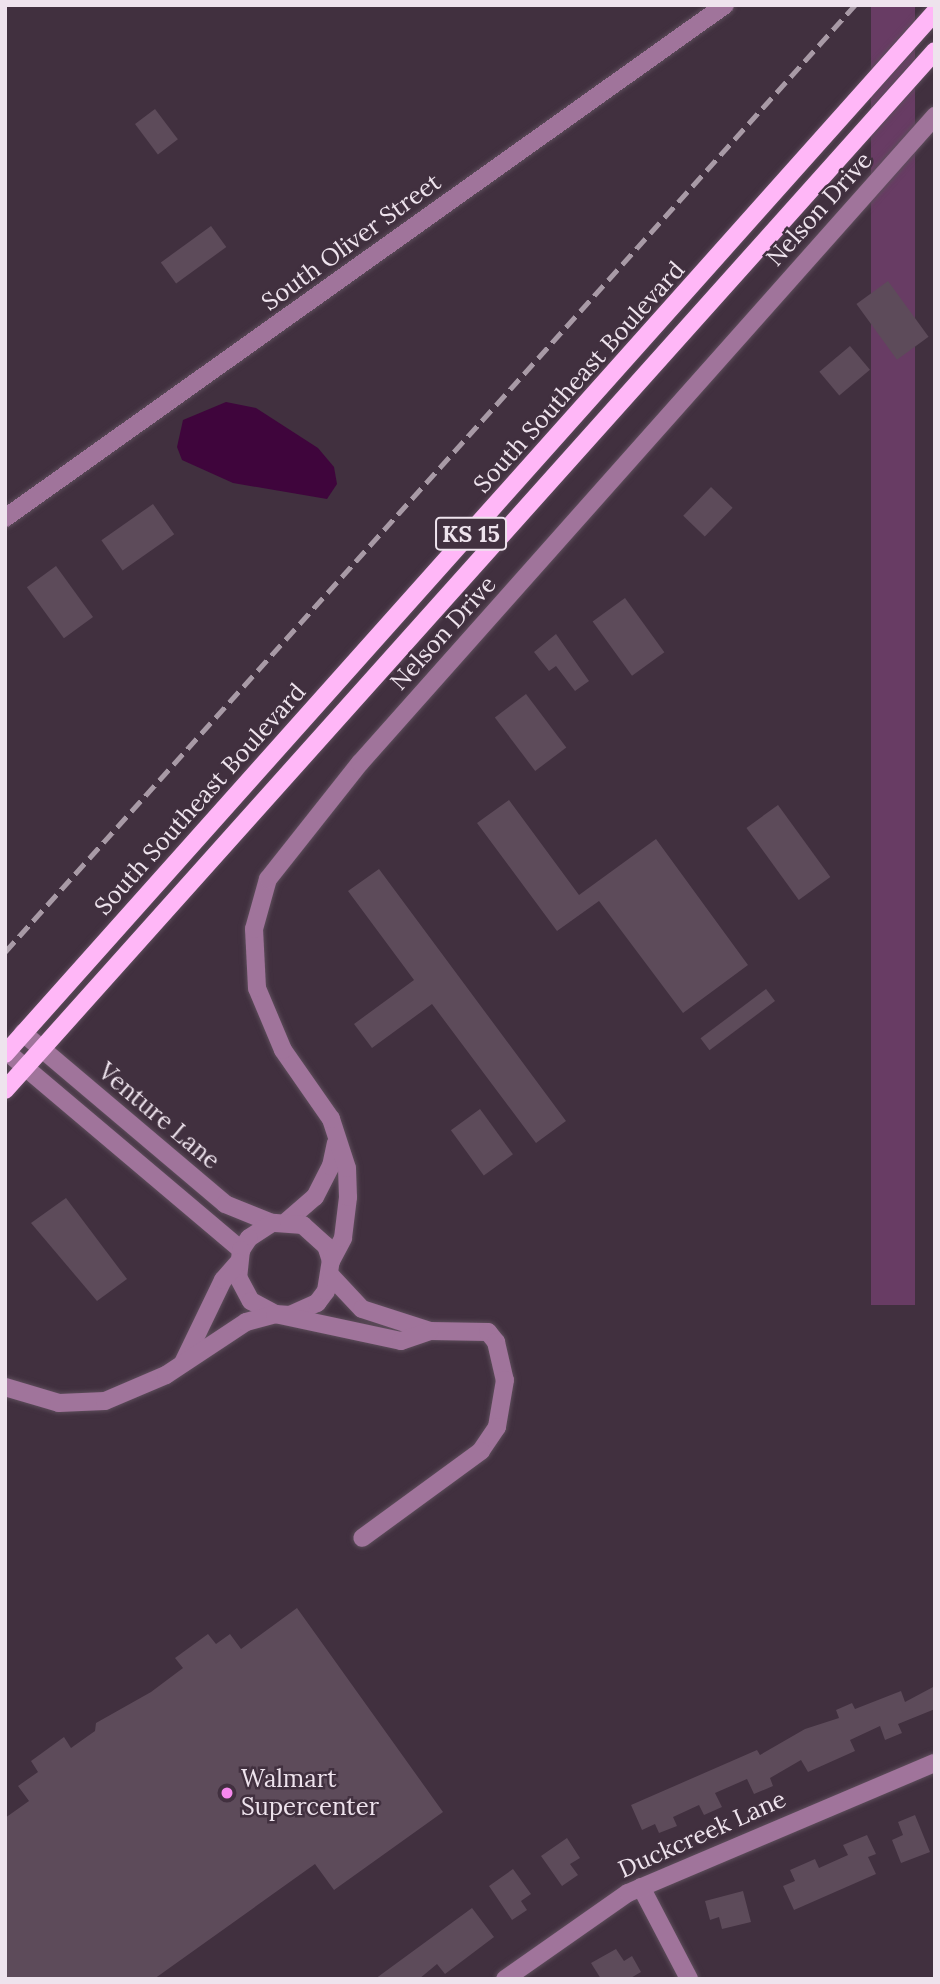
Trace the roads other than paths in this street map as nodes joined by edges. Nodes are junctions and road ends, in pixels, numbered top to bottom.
1 (724, 5) edge
2 (935, 12) edge
3 (935, 51) edge
4 (935, 116) edge
5 (5, 518) edge
6 (23, 1033) junction
7 (42, 1049) junction
8 (6, 1053) edge
9 (25, 1068) junction
10 (5, 1090) edge
11 (336, 1143) junction
12 (280, 1222) junction
13 (240, 1256) junction
14 (331, 1269) junction
15 (275, 1314) junction
16 (430, 1331) junction
17 (183, 1363) junction
18 (5, 1387) edge
19 (362, 1538) dead end
20 (935, 1763) edge
21 (641, 1887) junction
22 (505, 1979) edge
23 (689, 1979) edge

1 - 5 street, South Oliver Street
2 - 6 main road, South Southeast Boulevard / KS 15
3 - 7 main road, South Southeast Boulevard / KS 15
4 - 11 street, Nelson Drive
6 - 7 street, Venture Lane
6 - 8 main road, South Southeast Boulevard / KS 15
7 - 9 main road, South Southeast Boulevard / KS 15
7 - 12 street, Venture Lane
8 - 9 street, Venture Lane
9 - 10 main road, South Southeast Boulevard / KS 15
9 - 13 street, Venture Lane
11 - 12 street
11 - 14 street, Nelson Drive
12 - 13 street
12 - 14 street
13 - 15 street
13 - 17 street
14 - 15 street
14 - 16 street
15 - 16 street
15 - 17 street
16 - 19 street
17 - 18 street
20 - 21 street, Duckcreek Lane
21 - 22 street, Duckcreek Lane
21 - 23 street

